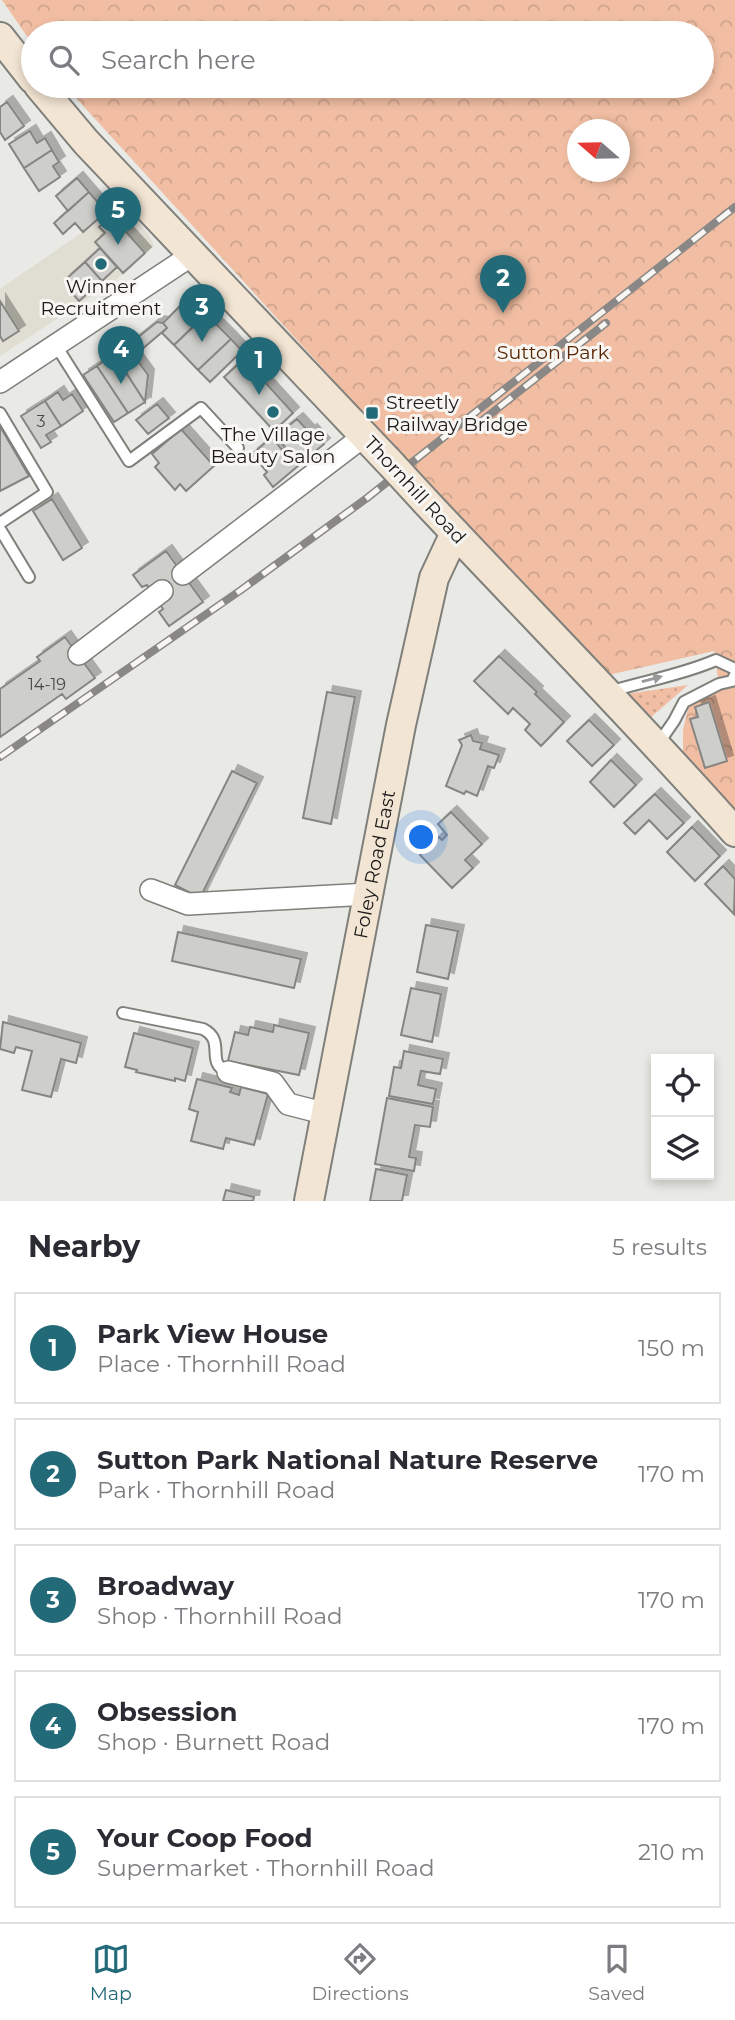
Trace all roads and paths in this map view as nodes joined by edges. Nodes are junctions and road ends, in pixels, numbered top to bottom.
1 (0, 37) edge
2 (21, 64) edge
3 (49, 98) edge
4 (192, 255) junction
5 (55, 344) junction
6 (0, 382) edge
7 (0, 413) edge
8 (364, 436) junction
9 (238, 448) dead end
10 (0, 523) edge
11 (0, 529) edge
12 (455, 533) junction
13 (183, 574) dead end
14 (29, 577) dead end
15 (162, 591) dead end
16 (79, 654) dead end
17 (698, 668) junction
18 (735, 669) edge
19 (735, 675) edge
20 (704, 690) junction
21 (607, 693) junction
22 (657, 744) junction
23 (735, 832) edge
24 (151, 890) dead end
25 (369, 894) junction
26 (123, 1013) dead end
27 (228, 1072) joint
28 (327, 1114) junction
29 (309, 1201) edge

1 - 2 main road
3 - 4 main road, Thornhill Road
4 - 5 street
4 - 8 main road, Thornhill Road
5 - 6 street
5 - 9 lane
7 - 10 lane
8 - 12 main road, Thornhill Road, bridge
8 - 13 street
11 - 14 lane
12 - 21 main road, Thornhill Road
12 - 25 main road, Foley Road East
15 - 16 street
17 - 18 lane
17 - 20 lane
21 -> 17 lane
19 - 20 lane
20 - 22 lane
21 - 22 main road, Thornhill Road
22 - 23 main road, Thornhill Road
24 - 25 street
25 - 28 main road, Foley Road East
26 - 27 lane
27 - 28 street
28 - 29 main road, Foley Road East

